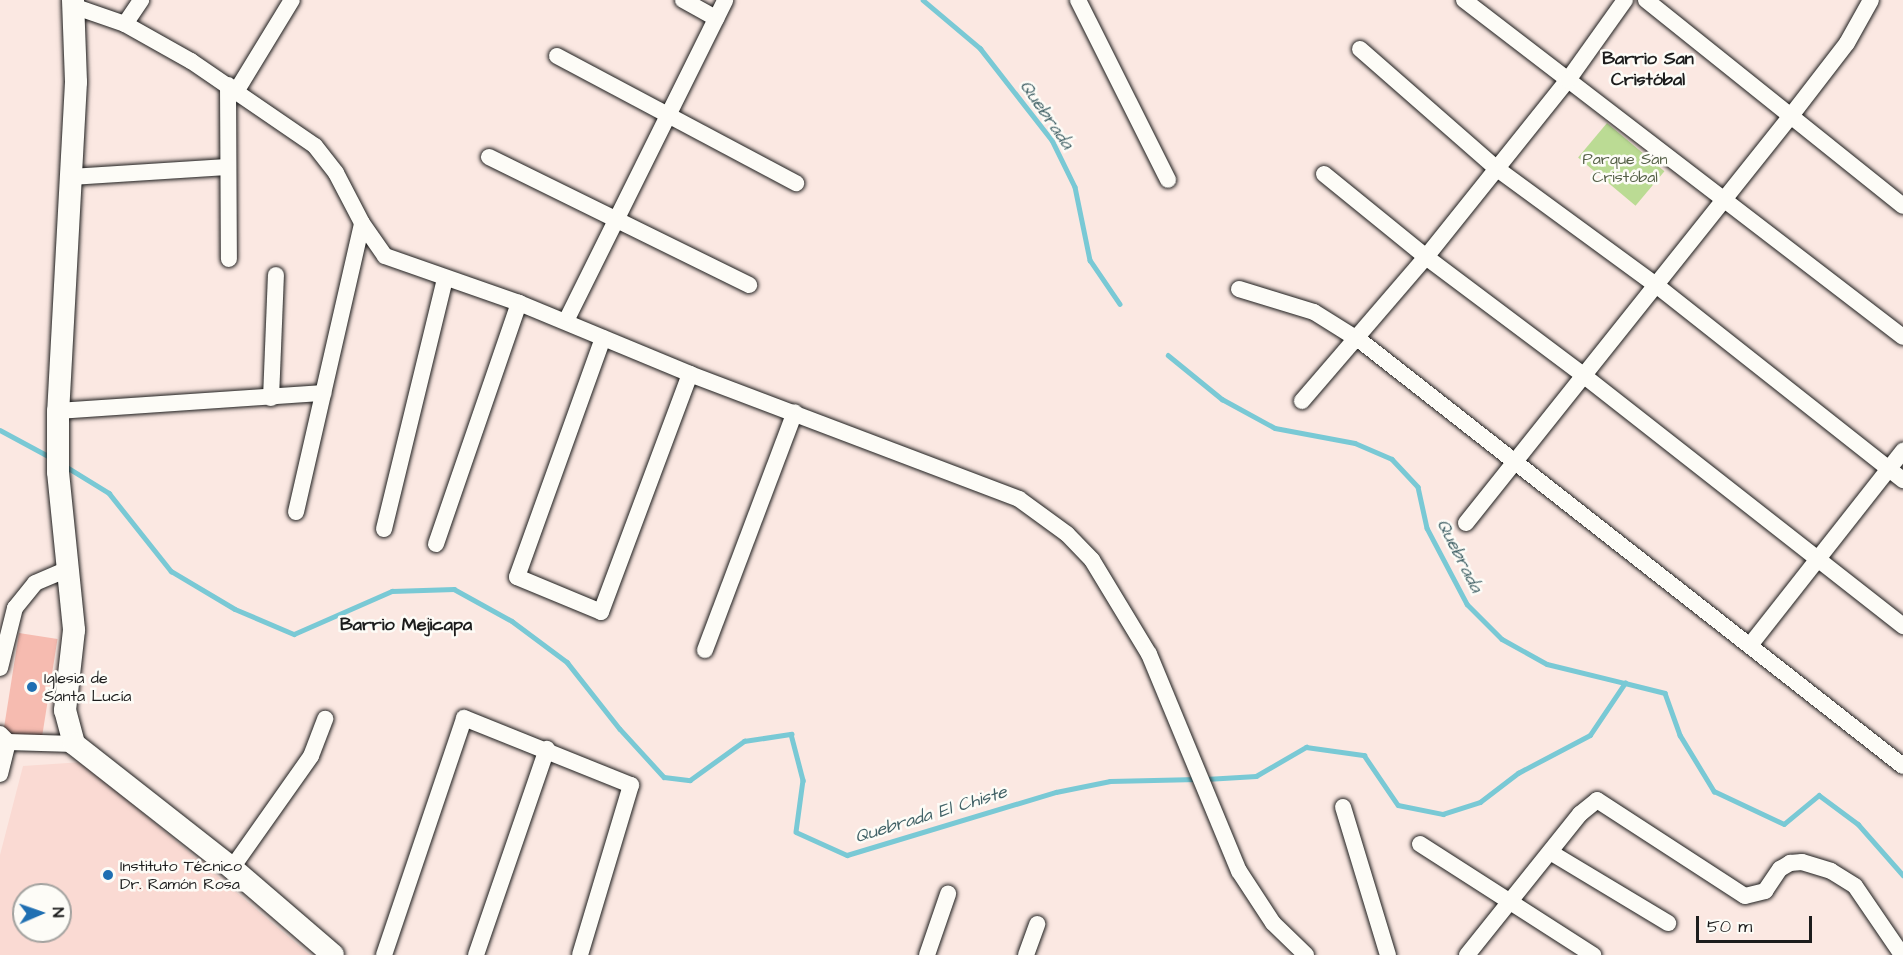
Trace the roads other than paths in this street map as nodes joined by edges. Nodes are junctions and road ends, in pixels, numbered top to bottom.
1 (141, 0) edge
2 (292, 0) edge
3 (683, 0) edge
4 (724, 0) edge
5 (1078, 0) edge
6 (1464, 0) edge
7 (1625, 0) edge
8 (1646, 0) edge
9 (1871, 0) edge
10 (73, 3) edge
11 (716, 18) junction
12 (125, 24) junction
13 (1360, 49) dead end
14 (557, 56) dead end
15 (1568, 80) junction
16 (232, 87) junction
17 (668, 115) junction
18 (1790, 117) junction
19 (489, 157) dead end
20 (227, 167) junction
21 (1496, 168) junction
22 (1324, 174) dead end
23 (71, 177) junction
24 (1168, 180) dead end
25 (796, 183) dead end
26 (1722, 202) junction
27 (1903, 206) edge
28 (616, 219) junction
29 (362, 223) junction
30 (1426, 258) junction
31 (229, 259) dead end
32 (276, 275) dead end
33 (445, 279) junction
34 (749, 285) dead end
35 (1656, 285) junction
36 (1239, 289) dead end
37 (519, 303) junction
38 (566, 321) junction
39 (1356, 337) junction
40 (1903, 337) edge
41 (603, 338) junction
42 (690, 374) junction
43 (1583, 375) junction
44 (323, 393) junction
45 (271, 398) junction
46 (1302, 401) dead end
47 (57, 411) junction
48 (795, 412) junction
49 (1903, 451) edge
50 (1513, 462) junction
51 (1889, 468) junction
52 (1903, 480) edge
53 (296, 512) dead end
54 (1466, 523) dead end
55 (384, 529) dead end
56 (436, 544) dead end
57 (1817, 560) junction
58 (68, 569) junction
59 (1903, 626) edge
60 (1751, 644) junction
61 (705, 650) dead end
62 (1, 660) edge
63 (325, 719) dead end
64 (74, 744) junction
65 (3, 747) edge
66 (547, 749) junction
67 (1903, 766) edge
68 (0, 774) edge
69 (1343, 807) dead end
70 (1420, 844) dead end
71 (1550, 852) junction
72 (232, 868) junction
73 (948, 894) dead end
74 (1509, 904) junction
75 (1668, 923) dead end
76 (1036, 924) dead end
77 (333, 955) edge
78 (384, 955) edge
79 (476, 955) edge
80 (580, 955) edge
81 (927, 955) edge
82 (1026, 955) edge
83 (1306, 955) edge
84 (1388, 955) edge
85 (1467, 955) edge
86 (1593, 955) edge
87 (1902, 955) edge

1 - 12 street
2 - 16 street
3 - 11 street
4 - 11 street
5 - 24 street
6 - 15 street
7 - 15 street
8 - 18 street
9 - 18 street
10 - 12 street
10 - 23 street
11 - 17 street
12 - 16 street
13 - 21 street
14 - 17 street
15 - 21 street
15 - 26 street
16 - 20 street
16 - 29 street
17 - 25 street
17 - 28 street
18 - 26 street
18 - 27 street
19 - 28 street
20 - 23 street
20 - 31 street
21 - 30 street
21 - 35 street
22 - 30 street
23 - 47 street
26 - 35 street
26 - 40 street
28 - 34 street
28 - 38 street
29 - 33 street
29 - 44 street
30 - 39 street
30 - 43 street
32 - 45 street
33 - 37 street
33 - 55 street
35 - 43 street
35 - 51 street
36 - 39 street
37 - 38 street
37 - 56 street
38 - 41 street
39 - 46 street
39 - 50 street
41 - 42 street
41 - 42 street
42 - 48 street
43 - 50 street
43 - 57 street
44 - 45 street
44 - 53 street
45 - 47 street
47 - 58 street
48 - 61 street
48 - 83 street
49 - 51 street
50 - 54 street
50 - 60 street
51 - 52 street
51 - 57 street
57 - 59 street
57 - 60 street
58 - 62 street
58 - 64 street
60 - 67 street
63 - 72 street
64 - 65 street
64 - 72 street
65 - 68 street
66 - 78 street
66 - 79 street
66 - 80 street
69 - 84 street
70 - 74 street
71 - 74 street
71 - 75 street
71 - 87 street
72 - 77 street
73 - 81 street
74 - 85 street
74 - 86 street
76 - 82 street

